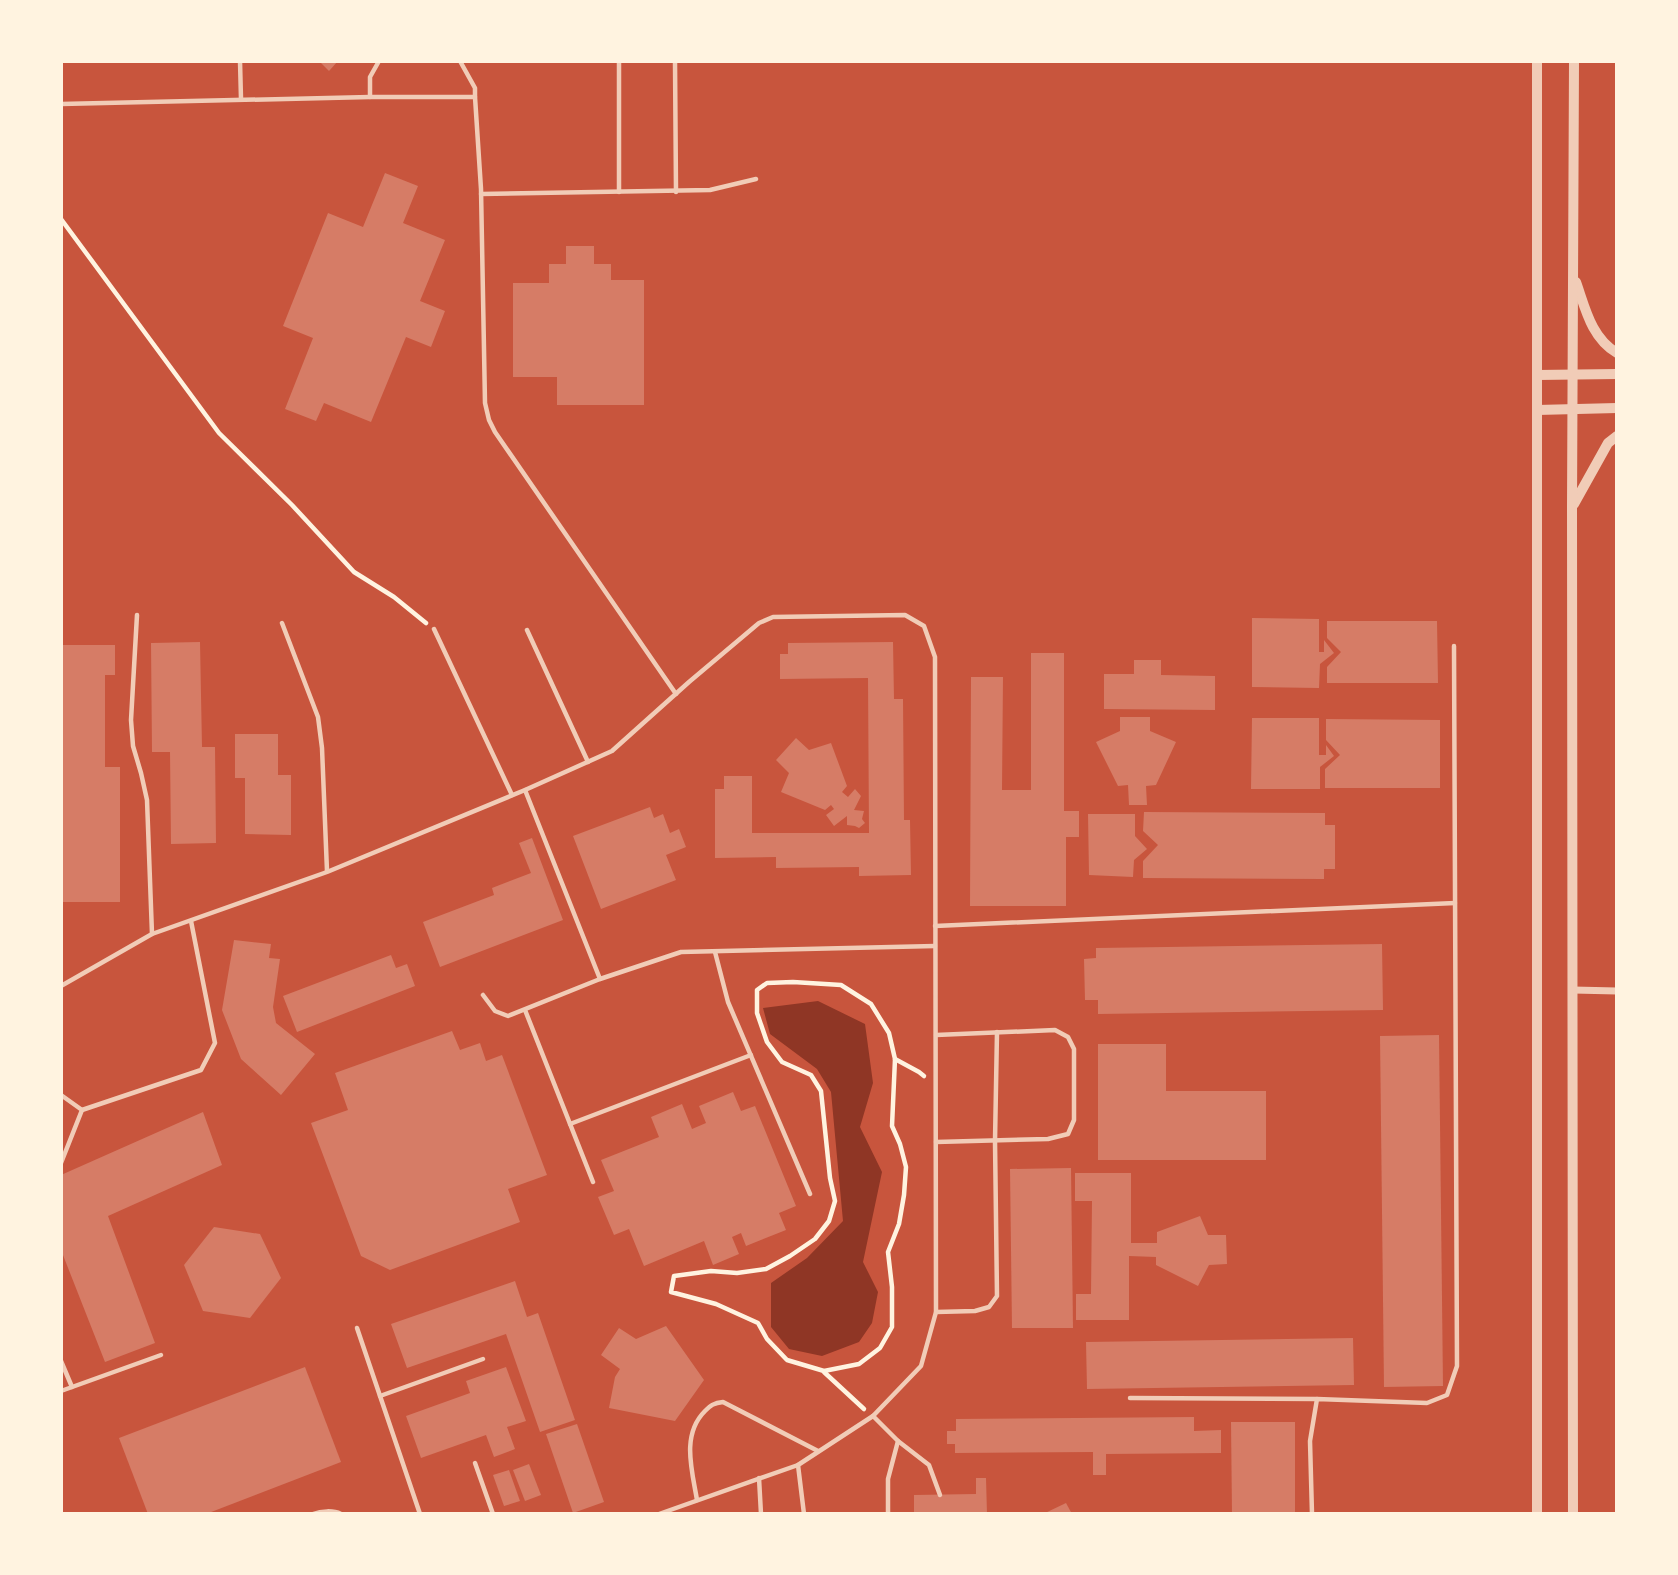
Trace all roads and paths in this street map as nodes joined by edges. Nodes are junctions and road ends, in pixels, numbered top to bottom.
1 (240, 61) edge
2 (379, 61) edge
3 (460, 61) edge
4 (619, 61) edge
5 (675, 61) edge
6 (1537, 61) edge
7 (1574, 61) edge
8 (370, 97) junction
9 (475, 97) junction
10 (241, 99) junction
11 (61, 104) edge
12 (756, 179) dead end
13 (619, 192) junction
14 (676, 192) junction
15 (481, 194) junction
16 (61, 219) edge
17 (1573, 272) junction
18 (1617, 353) edge
19 (1617, 374) edge
20 (1537, 375) junction
21 (1572, 375) junction
22 (1572, 408) junction
23 (1617, 408) edge
24 (1537, 410) junction
25 (1617, 436) edge
26 (1572, 507) junction
27 (137, 615) dead end
28 (282, 624) dead end
29 (434, 629) joint
30 (527, 630) dead end
31 (1454, 646) dead end
32 (676, 694) junction
33 (588, 762) junction
34 (525, 790) junction
35 (512, 795) junction
36 (327, 872) junction
37 (1455, 903) junction
38 (191, 921) junction
39 (935, 926) junction
40 (152, 934) junction
41 (935, 946) junction
42 (715, 952) junction
43 (600, 979) junction
44 (61, 986) edge
45 (1573, 990) junction
46 (1617, 990) edge
47 (483, 995) dead end
48 (525, 1010) junction
49 (997, 1032) junction
50 (936, 1035) junction
51 (751, 1055) junction
52 (895, 1059) dead end
53 (936, 1088) junction
54 (61, 1095) edge
55 (82, 1110) junction
56 (570, 1124) junction
57 (995, 1141) junction
58 (936, 1142) junction
59 (61, 1163) edge
60 (593, 1182) dead end
61 (810, 1194) dead end
62 (936, 1312) junction
63 (357, 1328) dead end
64 (161, 1356) dead end
65 (483, 1359) dead end
66 (61, 1361) edge
67 (824, 1371) dead end
68 (72, 1387) junction
69 (61, 1391) edge
70 (380, 1396) junction
71 (1130, 1398) dead end
72 (1317, 1399) junction
73 (873, 1416) junction
74 (898, 1441) junction
75 (818, 1451) junction
76 (475, 1463) dead end
77 (798, 1465) junction
78 (759, 1478) junction
79 (940, 1495) dead end
80 (697, 1500) junction
81 (313, 1514) edge
82 (341, 1514) edge
83 (420, 1514) edge
84 (493, 1514) edge
85 (659, 1514) edge
86 (761, 1514) edge
87 (804, 1514) edge
88 (888, 1514) edge
89 (1312, 1514) edge
90 (1537, 1514) edge
91 (1573, 1514) edge

1 - 10 lane
2 - 8 lane
3 - 9 lane
4 - 13 lane
5 - 14 lane
6 - 20 street
7 - 17 street
8 - 9 lane
8 - 10 lane
9 - 15 lane
10 - 11 lane
12 - 14 lane
13 - 14 lane
13 - 15 lane
15 - 32 lane
16 - 29 path
17 - 18 street
17 - 21 street
19 - 21 street
20 - 21 street
20 - 24 street
21 - 22 street
22 - 23 street
22 - 24 street
22 - 26 street
24 - 90 street
25 - 26 street
26 - 45 street
27 - 40 lane
28 - 36 lane
29 - 35 lane
30 - 33 lane
31 - 37 lane
32 - 33 lane
32 - 39 lane
33 - 34 lane
34 - 35 lane
34 - 43 lane
35 - 36 lane
36 - 38 lane
37 - 39 lane
37 - 72 lane
38 - 40 lane
38 - 55 lane
39 - 41 lane
40 - 44 lane
41 - 42 lane
41 - 50 lane
42 - 43 lane
42 - 51 lane
43 - 48 lane
45 - 46 street
45 - 91 street
47 - 48 lane
48 - 56 lane
49 - 50 lane
49 - 57 lane
49 - 57 lane
50 - 53 lane
51 - 56 lane
51 - 61 lane
52 - 53 path
53 - 58 lane
54 - 55 lane
55 - 59 lane
56 - 60 lane
57 - 58 lane
57 - 62 lane
58 - 62 lane
62 - 73 lane
63 - 70 lane
64 - 68 lane
65 - 70 lane
66 - 68 lane
67 - 73 path
68 - 69 lane
70 - 83 lane
71 - 72 lane
72 - 89 lane
73 - 74 lane
73 - 75 lane
74 - 79 lane
74 - 88 lane
75 - 77 lane
75 - 80 lane
76 - 84 lane
77 - 78 lane
77 - 87 lane
78 - 80 lane
78 - 86 lane
80 - 85 lane
81 - 82 lane

